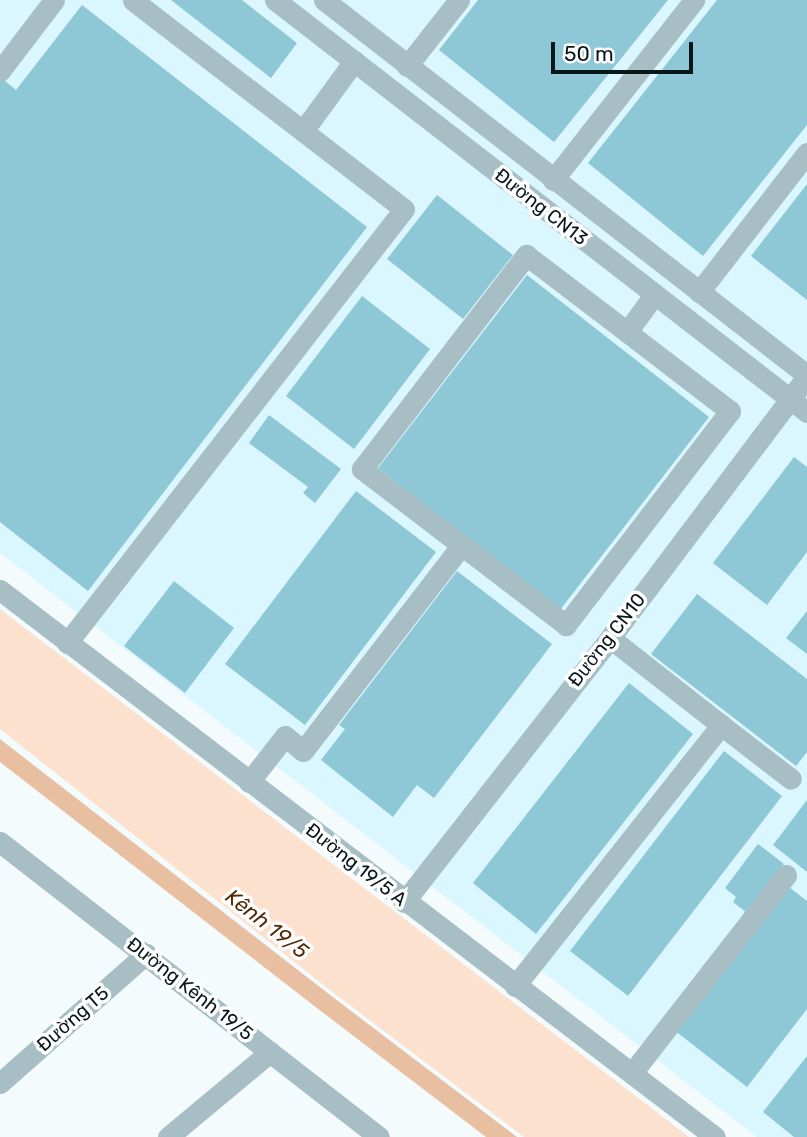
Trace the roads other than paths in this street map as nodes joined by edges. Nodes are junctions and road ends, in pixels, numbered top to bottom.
1 (54, 0) edge
2 (132, 0) edge
3 (324, 0) edge
4 (458, 0) edge
5 (694, 0) edge
6 (279, 1) edge
7 (354, 61) junction
8 (407, 66) junction
9 (0, 71) edge
10 (303, 131) junction
11 (807, 153) edge
12 (553, 180) junction
13 (699, 292) junction
14 (654, 295) junction
15 (627, 332) junction
16 (807, 376) edge
17 (798, 406) edge
18 (461, 546) junction
19 (0, 590) edge
20 (610, 638) junction
21 (67, 643) junction
22 (722, 725) junction
23 (791, 779) dead end
24 (248, 782) junction
25 (0, 842) edge
26 (786, 875) dead end
27 (404, 902) junction
28 (146, 954) junction
29 (516, 986) junction
30 (270, 1052) junction
31 (632, 1073) junction
32 (0, 1083) edge
33 (168, 1137) edge
34 (379, 1137) edge
35 (715, 1137) edge

1 - 9 street
2 - 10 street
3 - 8 street, Đường CN13
4 - 8 street
5 - 12 street
6 - 7 street, Đường CN13
7 - 10 street
7 - 14 street, Đường CN13
8 - 12 street, Đường CN13
10 - 21 street
11 - 13 street
12 - 13 street, Đường CN13
13 - 16 street, Đường CN13
14 - 15 street
14 - 17 street, Đường CN13
15 - 18 street
15 - 18 street
16 - 17 street, Đường CN10
17 - 20 street, Đường CN10
18 - 24 street
19 - 21 street, Đường 19/5 A
20 - 22 street
20 - 27 street, Đường CN10
21 - 24 street, Đường 19/5 A
22 - 23 street
22 - 29 street
24 - 27 street, Đường 19/5 A
25 - 28 street, Đường Kênh 19/5
26 - 31 street
27 - 29 street, Đường 19/5 A
28 - 30 street, Đường Kênh 19/5
28 - 32 street, Đường T5
29 - 31 street, Đường 19/5 A
30 - 33 street
30 - 34 street, Đường Kênh 19/5
31 - 35 street, Đường 19/5 A

